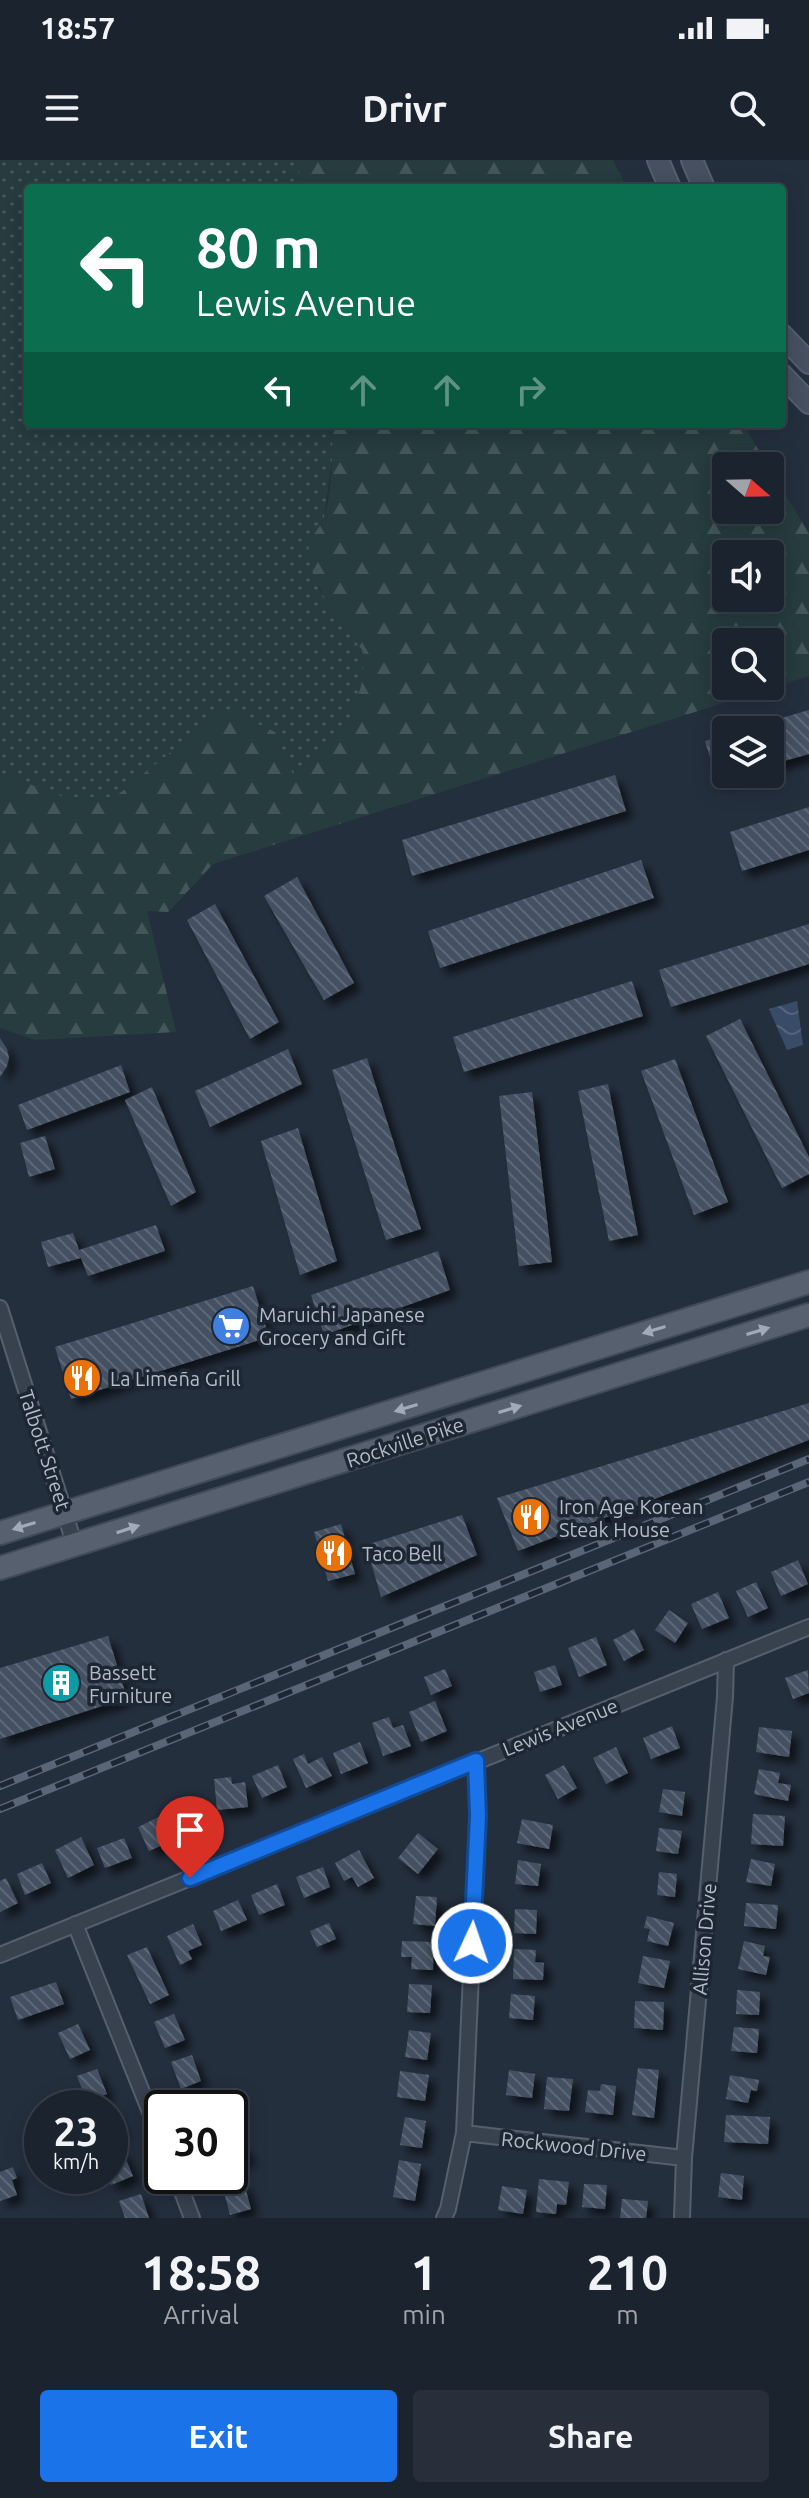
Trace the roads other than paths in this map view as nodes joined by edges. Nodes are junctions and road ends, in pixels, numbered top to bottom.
1 (658, 160) edge
2 (692, 160) edge
3 (668, 184) edge
4 (702, 184) edge
5 (786, 339) edge
6 (809, 363) edge
7 (786, 379) edge
8 (809, 403) edge
9 (809, 1282) edge
10 (0, 1308) edge
11 (809, 1315) edge
12 (65, 1514) junction
13 (0, 1533) edge
14 (75, 1546) junction
15 (0, 1568) edge
16 (809, 1627) edge
17 (726, 1660) junction
18 (476, 1761) junction
19 (75, 1924) junction
20 (0, 1955) edge
21 (144, 2097) edge
22 (464, 2133) junction
23 (684, 2158) junction
24 (183, 2194) edge
25 (192, 2218) edge
26 (444, 2218) edge
27 (682, 2218) edge

1 - 3 main road
2 - 4 main road
5 - 6 main road
7 - 8 main road
9 -> 12 main road, Rockville Pike
10 - 12 street, Talbott Street
14 -> 11 main road, Rockville Pike
12 -> 13 main road, Rockville Pike
12 - 14 street, Talbott Street
14 - 15 main road, Rockville Pike
16 - 17 street, Lewis Avenue
17 - 18 street, Lewis Avenue
17 - 23 street, Allison Drive
18 - 19 street, Lewis Avenue
18 - 22 street
19 - 20 street, Lewis Avenue
19 - 21 street
22 - 23 street, Rockwood Drive
22 - 26 street
23 - 27 street, Allison Drive
24 - 25 street

